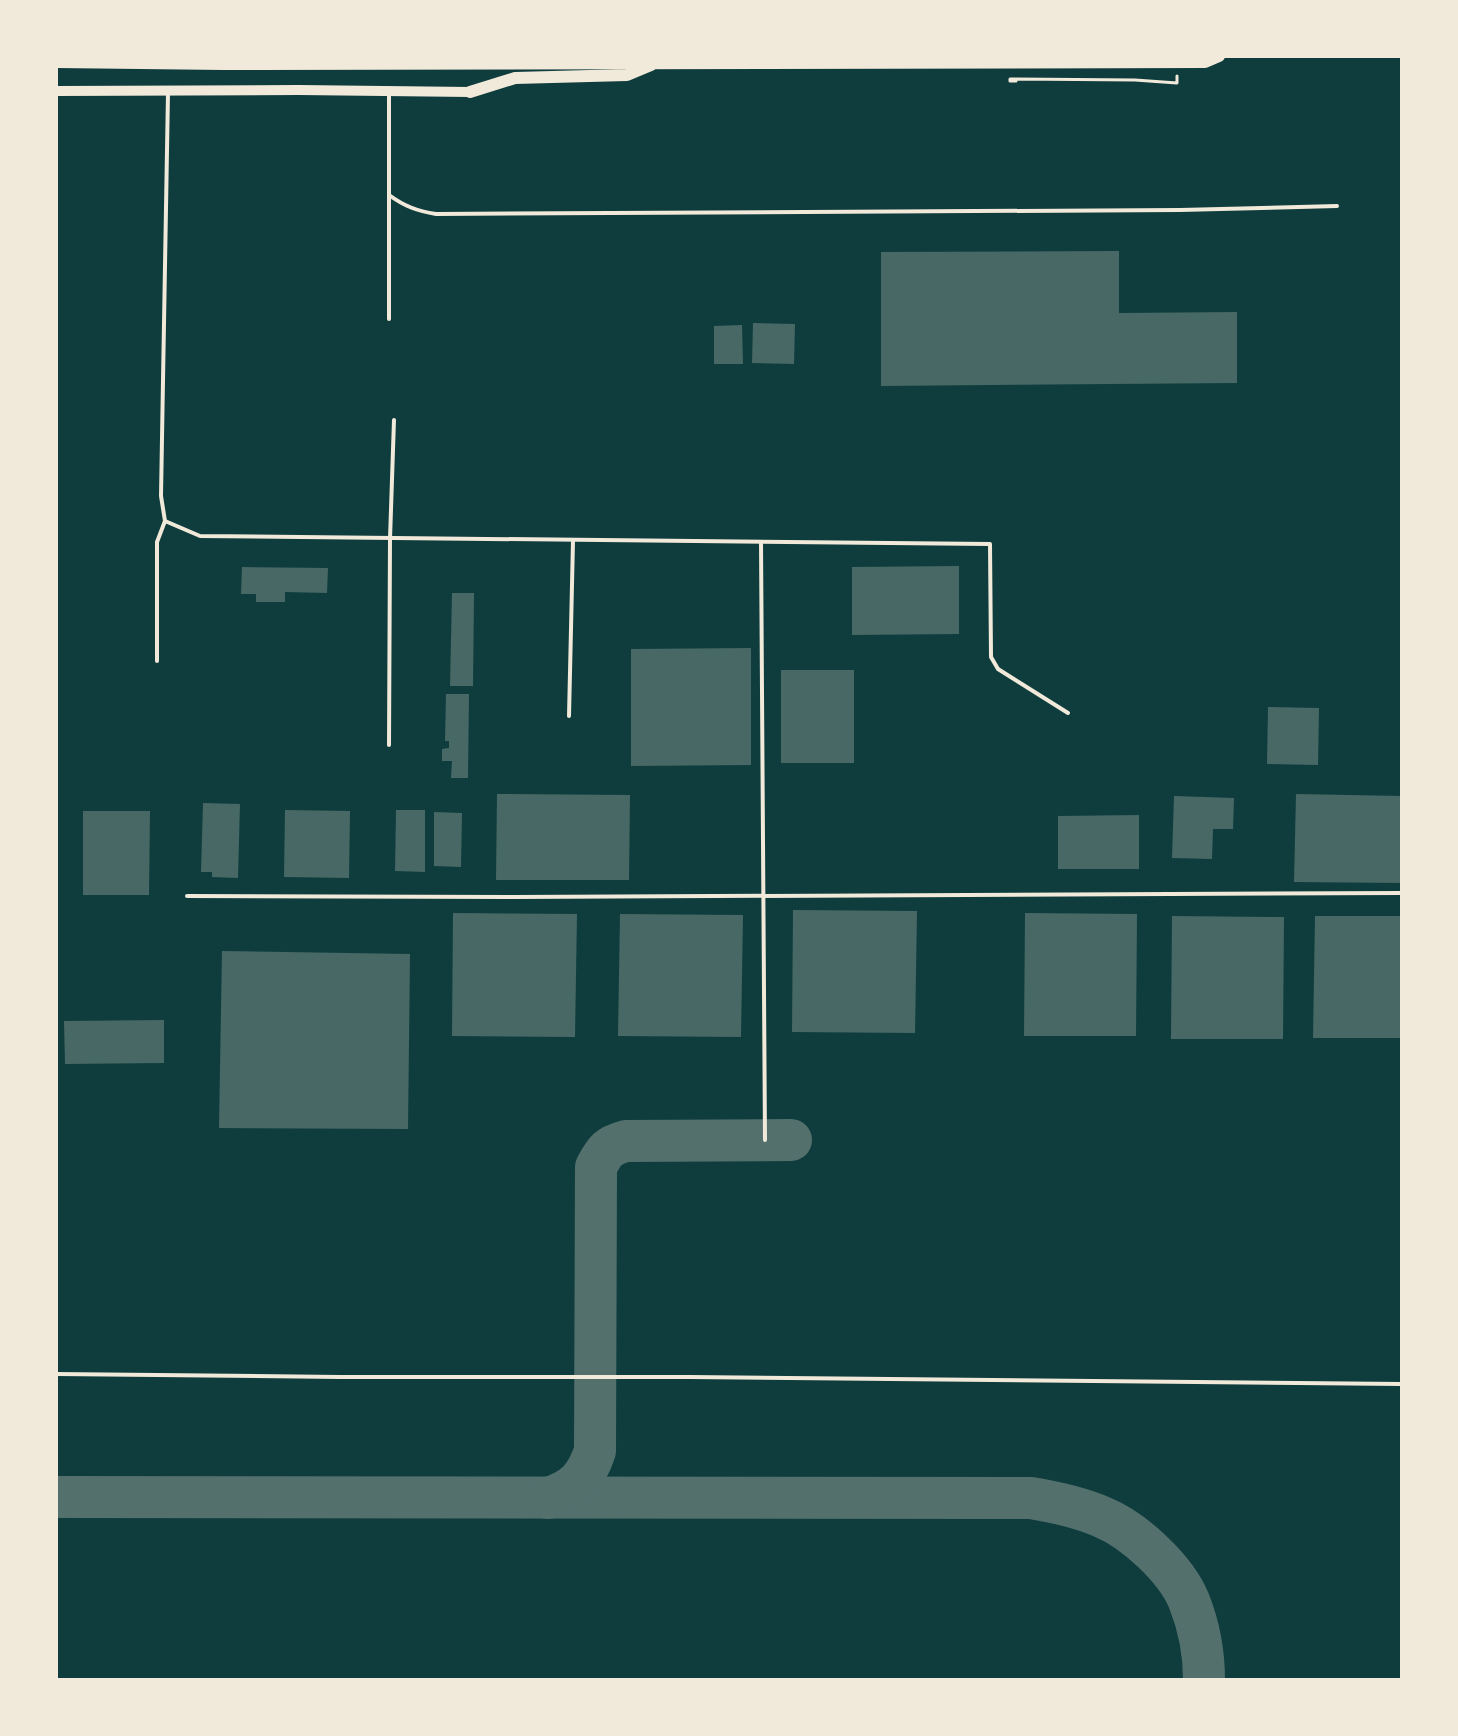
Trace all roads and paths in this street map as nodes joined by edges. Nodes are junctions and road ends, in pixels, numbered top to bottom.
1 (1219, 56) edge
2 (56, 62) edge
3 (658, 63) junction
4 (1016, 81) dead end
5 (1177, 83) dead end
6 (168, 90) junction
7 (56, 91) edge
8 (389, 91) junction
9 (470, 92) joint
10 (389, 195) junction
11 (1337, 206) dead end
12 (389, 319) dead end
13 (394, 420) dead end
14 (165, 521) junction
15 (390, 539) junction
16 (573, 541) junction
17 (761, 542) junction
18 (157, 661) dead end
19 (1068, 713) dead end
20 (569, 716) dead end
21 (389, 745) dead end
22 (1402, 893) edge
23 (187, 896) dead end
24 (763, 896) junction
25 (765, 1140) dead end
26 (56, 1374) edge
27 (1402, 1384) edge

1 - 3 highway
2 - 3 highway
3 - 9 highway
4 - 5 path
6 - 7 main road
6 - 8 main road
6 - 14 lane
8 - 9 main road
8 - 10 lane
10 - 11 lane
10 - 12 lane
13 - 15 lane
14 - 15 lane
14 - 18 lane
15 - 16 lane
15 - 21 lane
16 - 17 lane
16 - 20 lane
17 - 19 lane
17 - 24 lane
22 - 24 lane
23 - 24 lane
24 - 25 lane
26 - 27 lane

